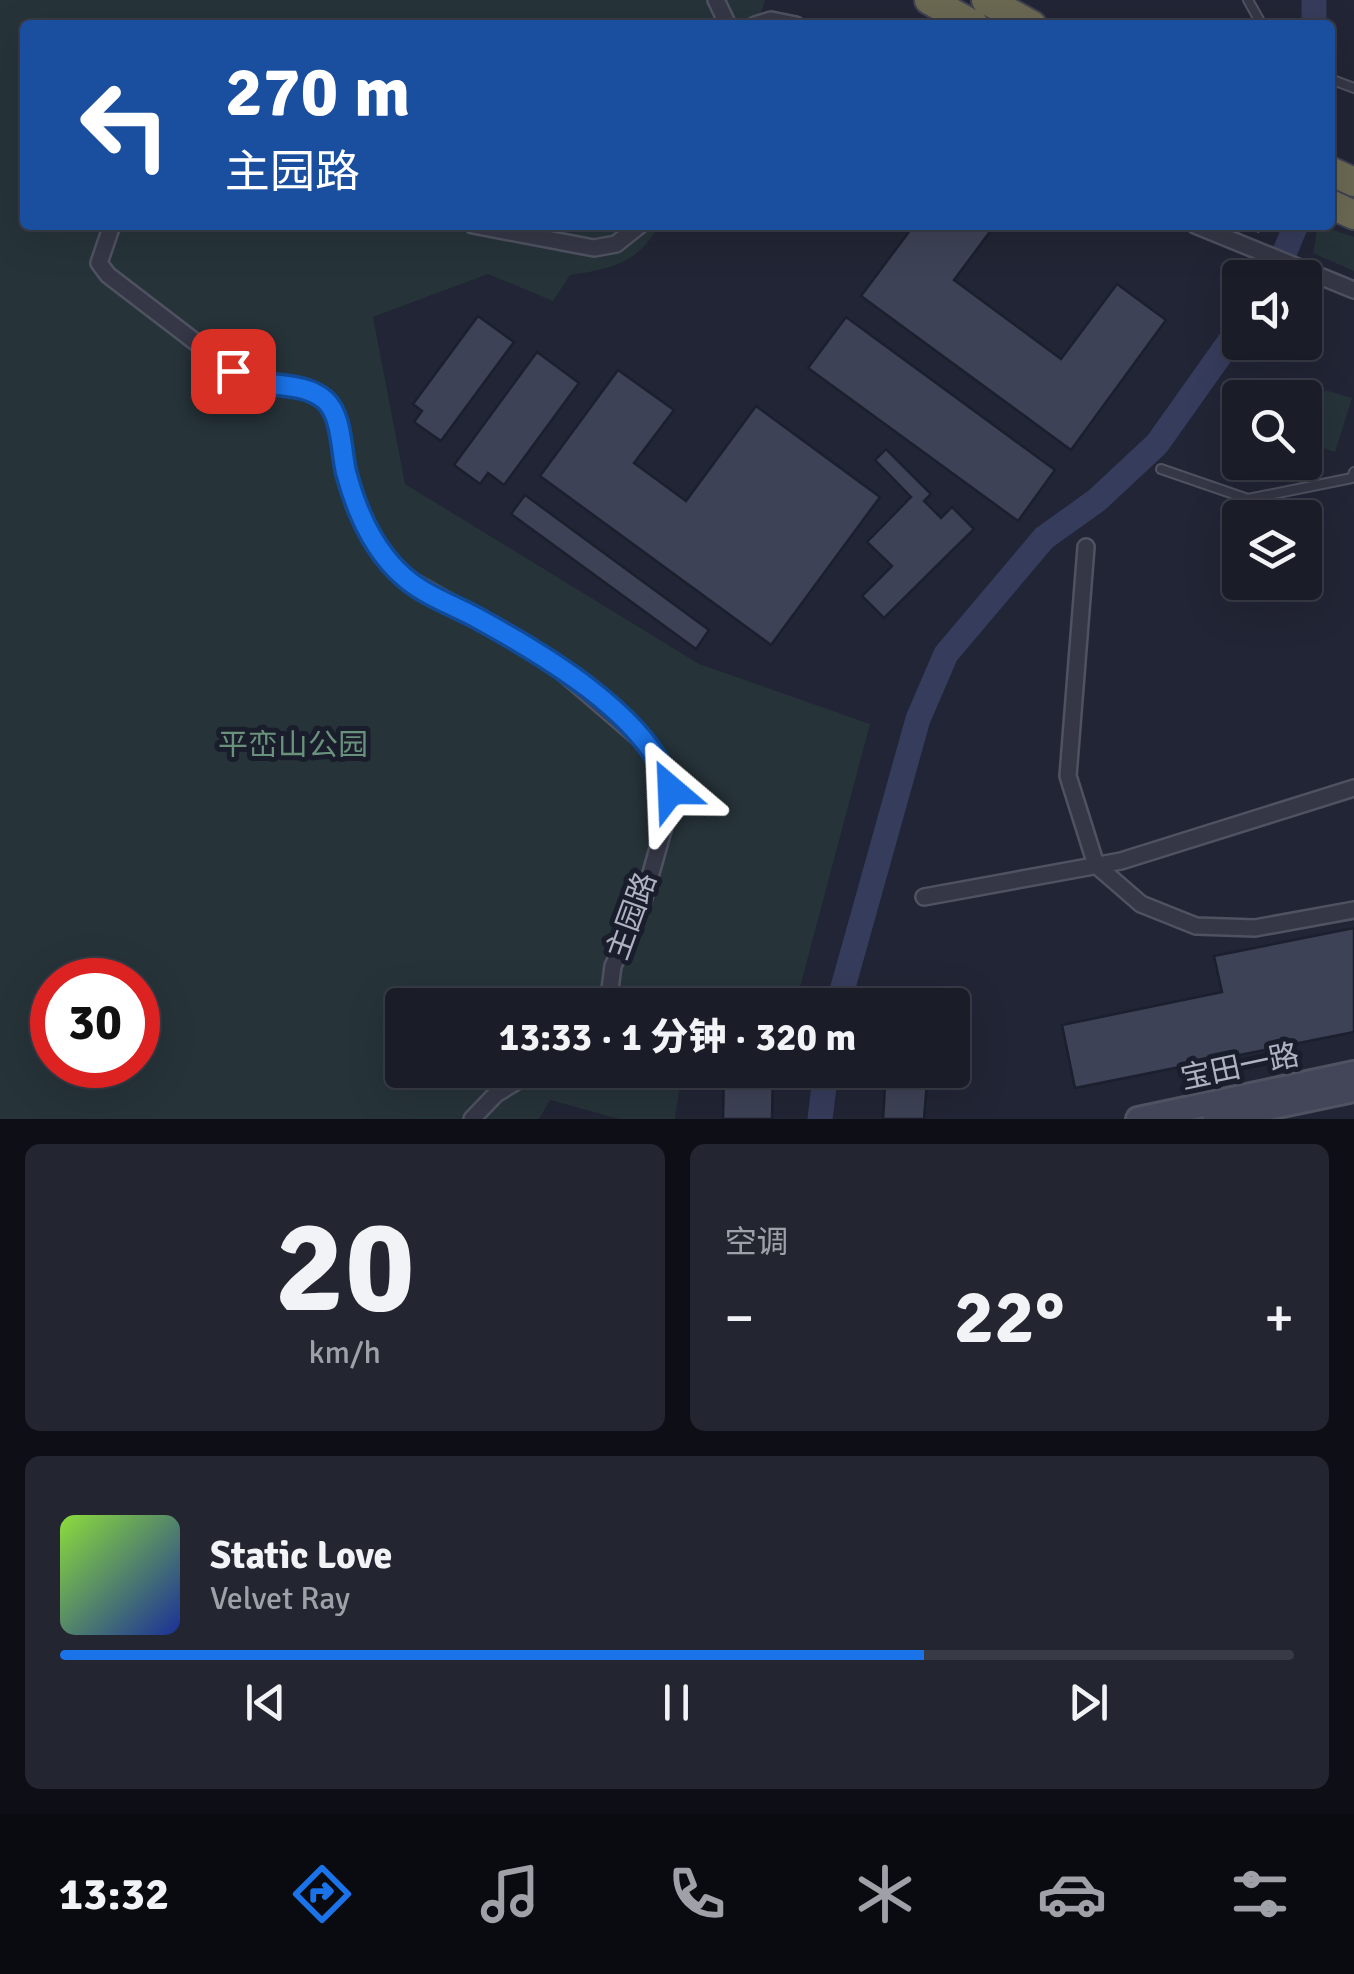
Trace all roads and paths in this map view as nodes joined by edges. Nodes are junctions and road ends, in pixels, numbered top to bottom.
1 (929, 0) edge
2 (986, 0) edge
3 (965, 20) edge
4 (1023, 20) edge
5 (110, 230) edge
6 (499, 230) edge
7 (634, 230) edge
8 (1207, 230) edge
9 (1354, 290) edge
10 (1161, 469) dead end
11 (1354, 472) edge
12 (1086, 548) dead end
13 (1354, 788) edge
14 (1096, 865) junction
15 (924, 897) dead end
16 (1354, 910) edge
17 (611, 988) edge
18 (1354, 1073) edge
19 (506, 1088) edge
20 (1354, 1090) edge
21 (472, 1119) edge
22 (1138, 1119) edge
23 (1215, 1119) edge

1 - 3 highway
2 - 4 highway
5 - 17 street, 主园路
6 - 7 street
8 - 9 street
10 - 11 lane
12 - 14 street
13 - 14 street
14 - 15 street
14 - 16 street
18 - 22 main road, 宝田一路
19 - 21 street
20 - 23 main road, 宝田一路

